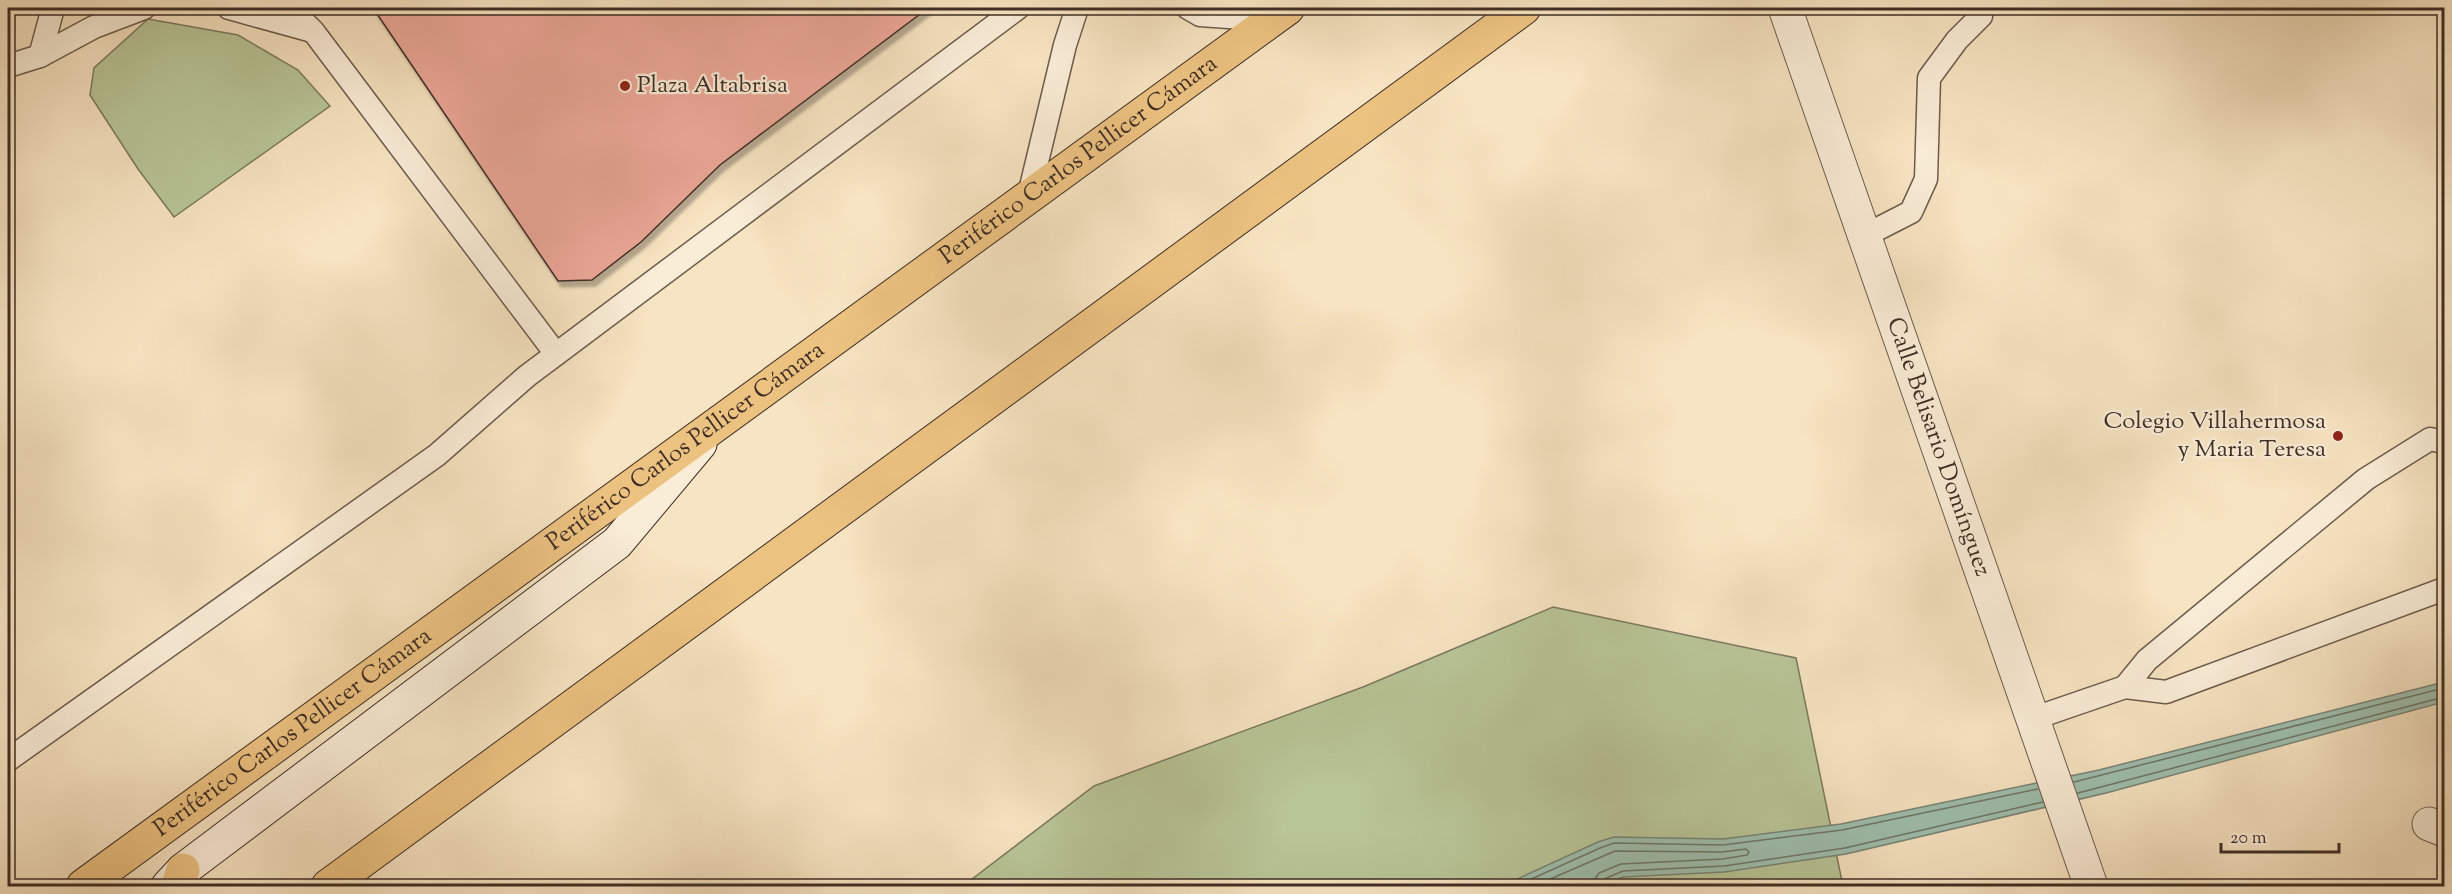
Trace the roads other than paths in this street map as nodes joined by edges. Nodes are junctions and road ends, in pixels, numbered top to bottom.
1 (53, 8) edge
2 (144, 8) edge
3 (229, 8) edge
4 (289, 8) edge
5 (1018, 8) edge
6 (1077, 8) edge
7 (1188, 8) edge
8 (1524, 8) edge
9 (1785, 8) edge
10 (1280, 14) edge
11 (1981, 15) dead end
12 (313, 31) junction
13 (39, 56) junction
14 (8, 66) edge
15 (1029, 195) junction
16 (1864, 236) junction
17 (556, 354) junction
18 (717, 424) junction
19 (2445, 442) edge
20 (2445, 589) edge
21 (2125, 687) junction
22 (2032, 719) junction
23 (8, 760) edge
24 (176, 881) edge
25 (83, 886) edge
26 (328, 886) edge
27 (2091, 886) edge

1 - 13 lane
2 - 13 lane
3 - 12 lane
4 - 12 lane
5 - 17 lane
6 - 15 lane
7 - 10 lane
8 - 26 main road
9 - 16 street, Calle Belisario Domínguez
10 - 15 main road, Periférico Carlos Pellicer Cámara
11 - 16 lane
12 - 17 lane
13 - 14 lane
15 - 18 main road, Periférico Carlos Pellicer Cámara
16 - 22 street, Calle Belisario Domínguez
17 - 23 lane
18 - 24 street
18 - 25 main road, Periférico Carlos Pellicer Cámara
19 - 21 lane
20 - 21 lane
21 - 22 lane
22 - 27 street, Calle Belisario Domínguez

